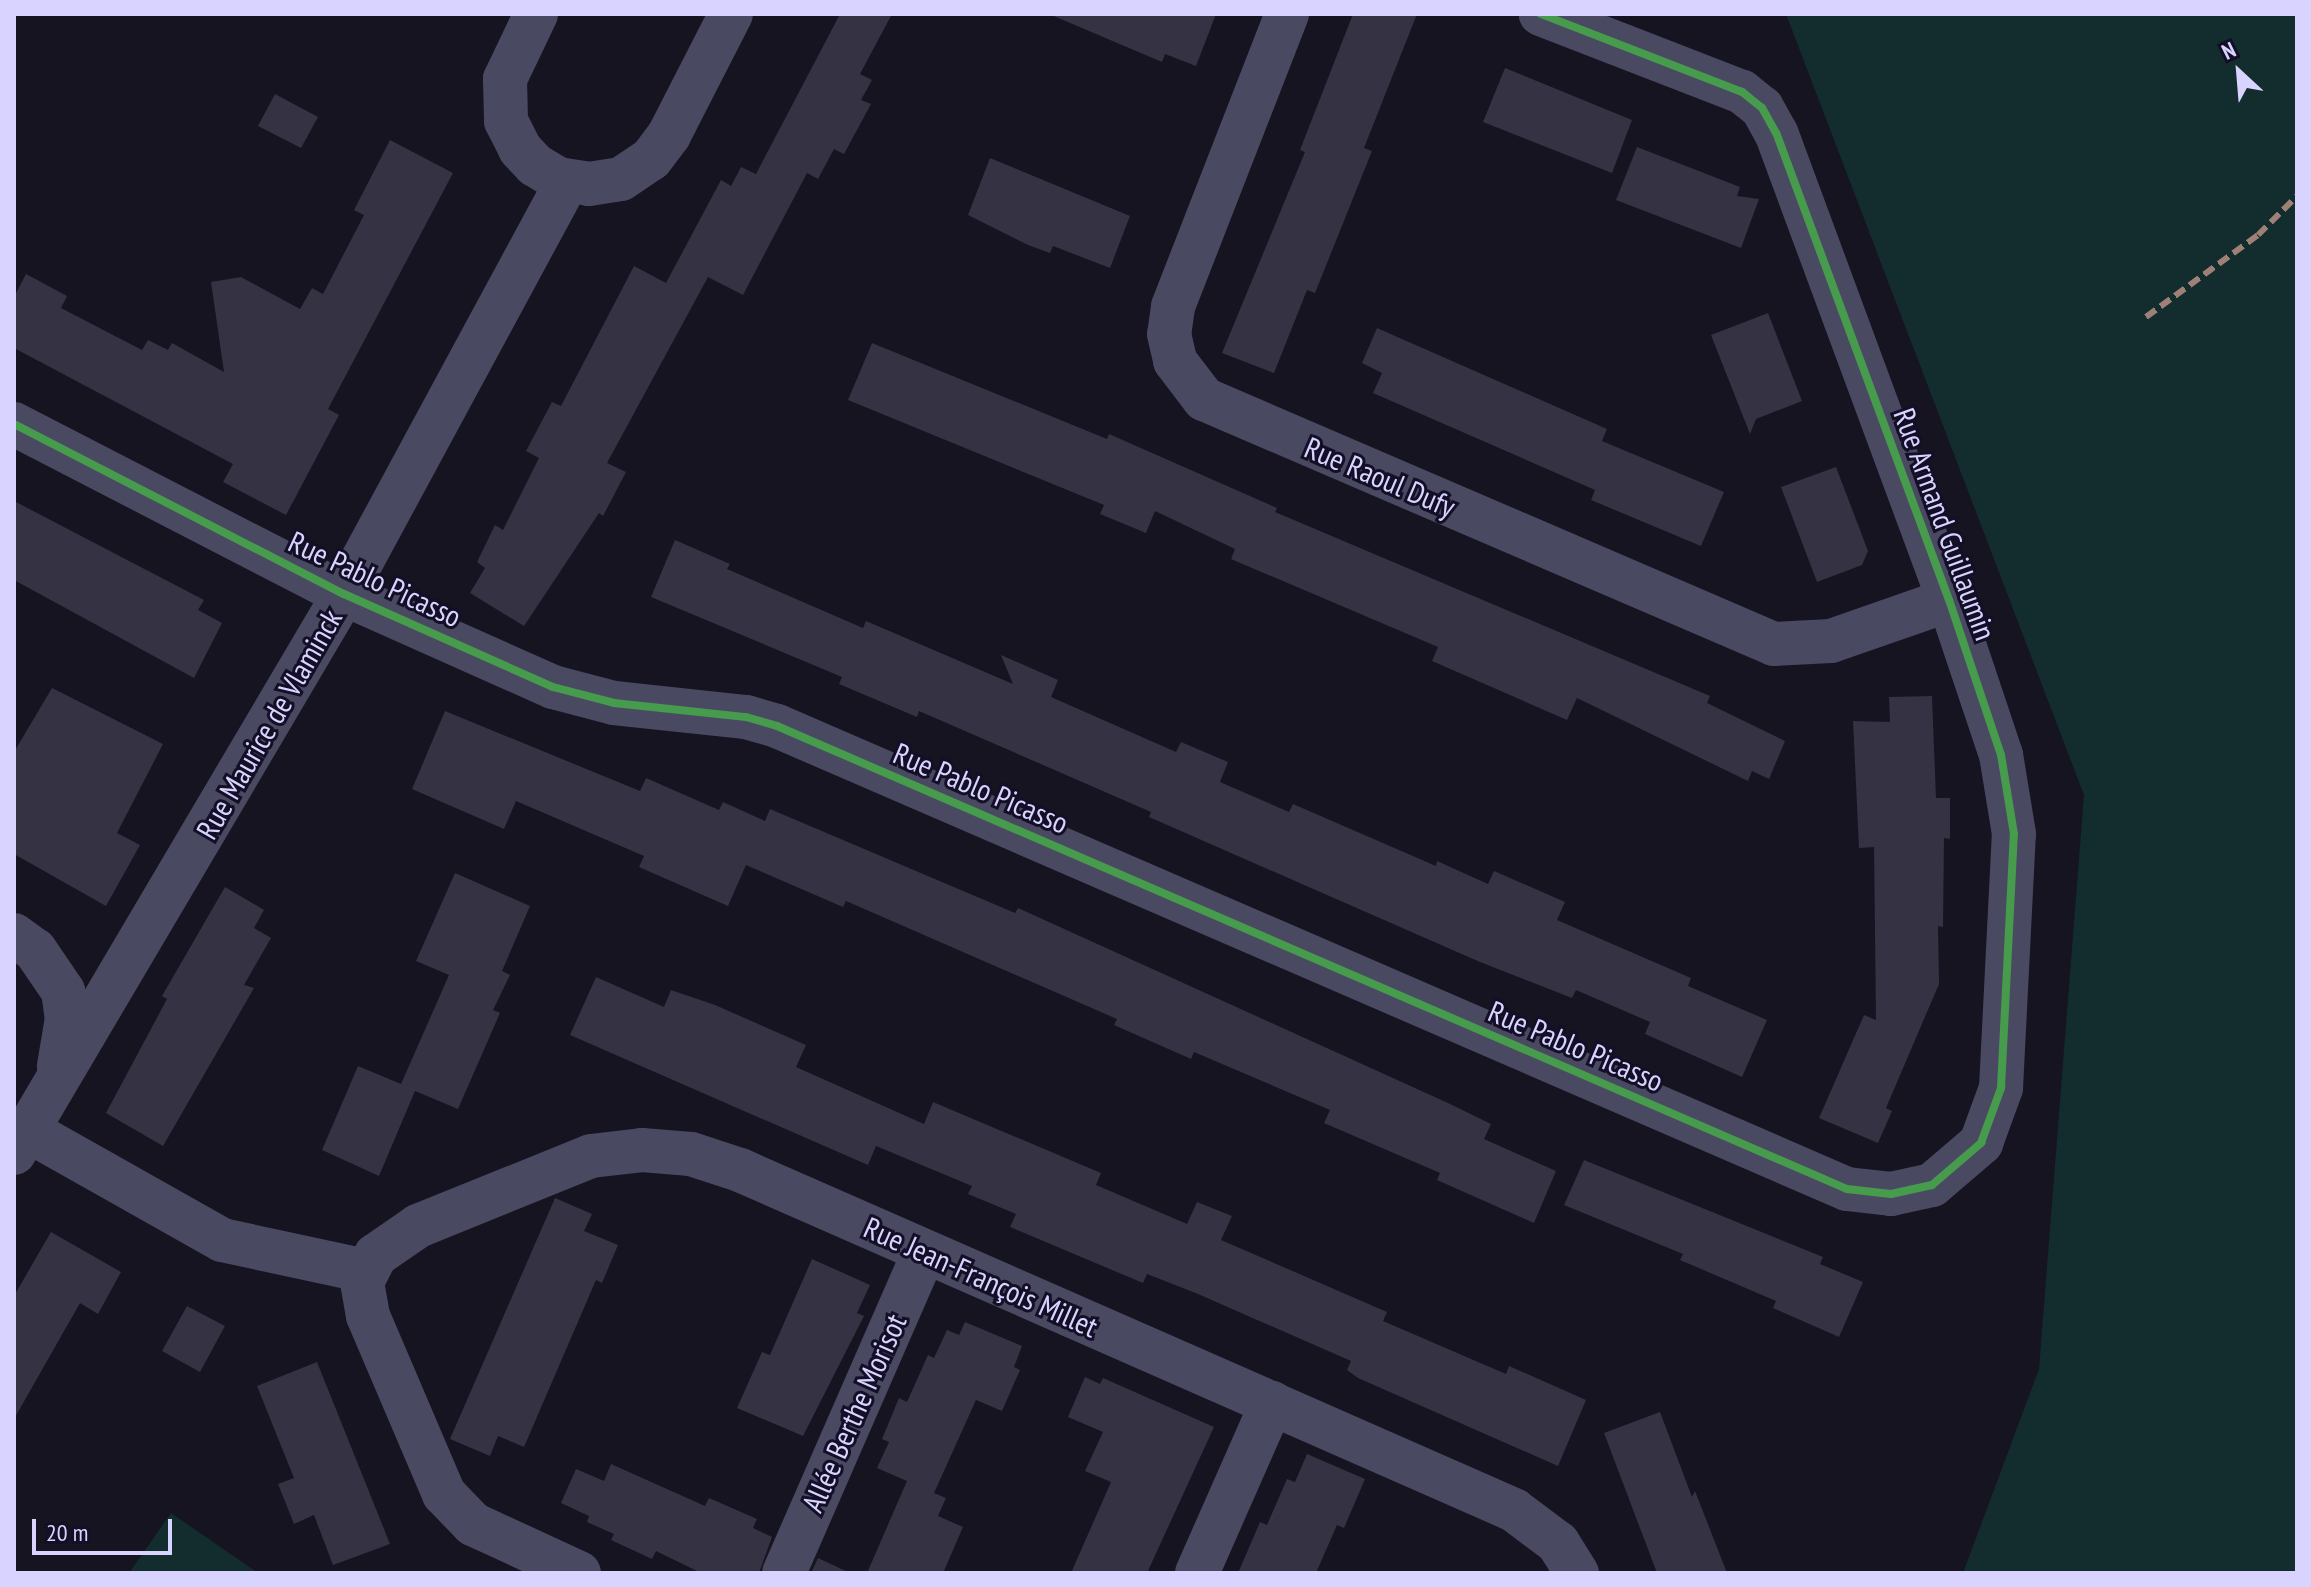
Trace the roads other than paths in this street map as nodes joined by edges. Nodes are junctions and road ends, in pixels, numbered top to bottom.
1 (536, 14) edge
2 (731, 14) edge
3 (1287, 14) edge
4 (1541, 14) edge
5 (567, 181) junction
6 (14, 424) edge
7 (344, 594) junction
8 (1949, 600) junction
9 (14, 935) edge
10 (50, 1091) junction
11 (21, 1142) edge
12 (1932, 1185) joint
13 (924, 1253) junction
14 (365, 1271) junction
15 (1272, 1403) junction
16 (579, 1573) edge
17 (784, 1573) edge
18 (1197, 1573) edge
19 (1577, 1573) edge

1 - 5 street
2 - 5 street
3 - 8 street, Rue Raoul Dufy
4 - 8 street, Rue Armand Guillaumin
5 - 7 street, Rue Maurice de Vlaminck
6 - 7 street, Rue Pablo Picasso
7 - 10 street, Rue Maurice de Vlaminck
7 - 12 street, Rue Pablo Picasso
8 - 12 street, Rue Armand Guillaumin
9 - 10 street
10 - 11 street
11 - 14 street
13 - 14 street, Rue Jean-François Millet
13 - 15 street, Rue Jean-François Millet
13 - 17 street, Allée Berthe Morisot
14 - 16 street
15 - 18 street
15 - 19 street, Rue Jean-François Millet

